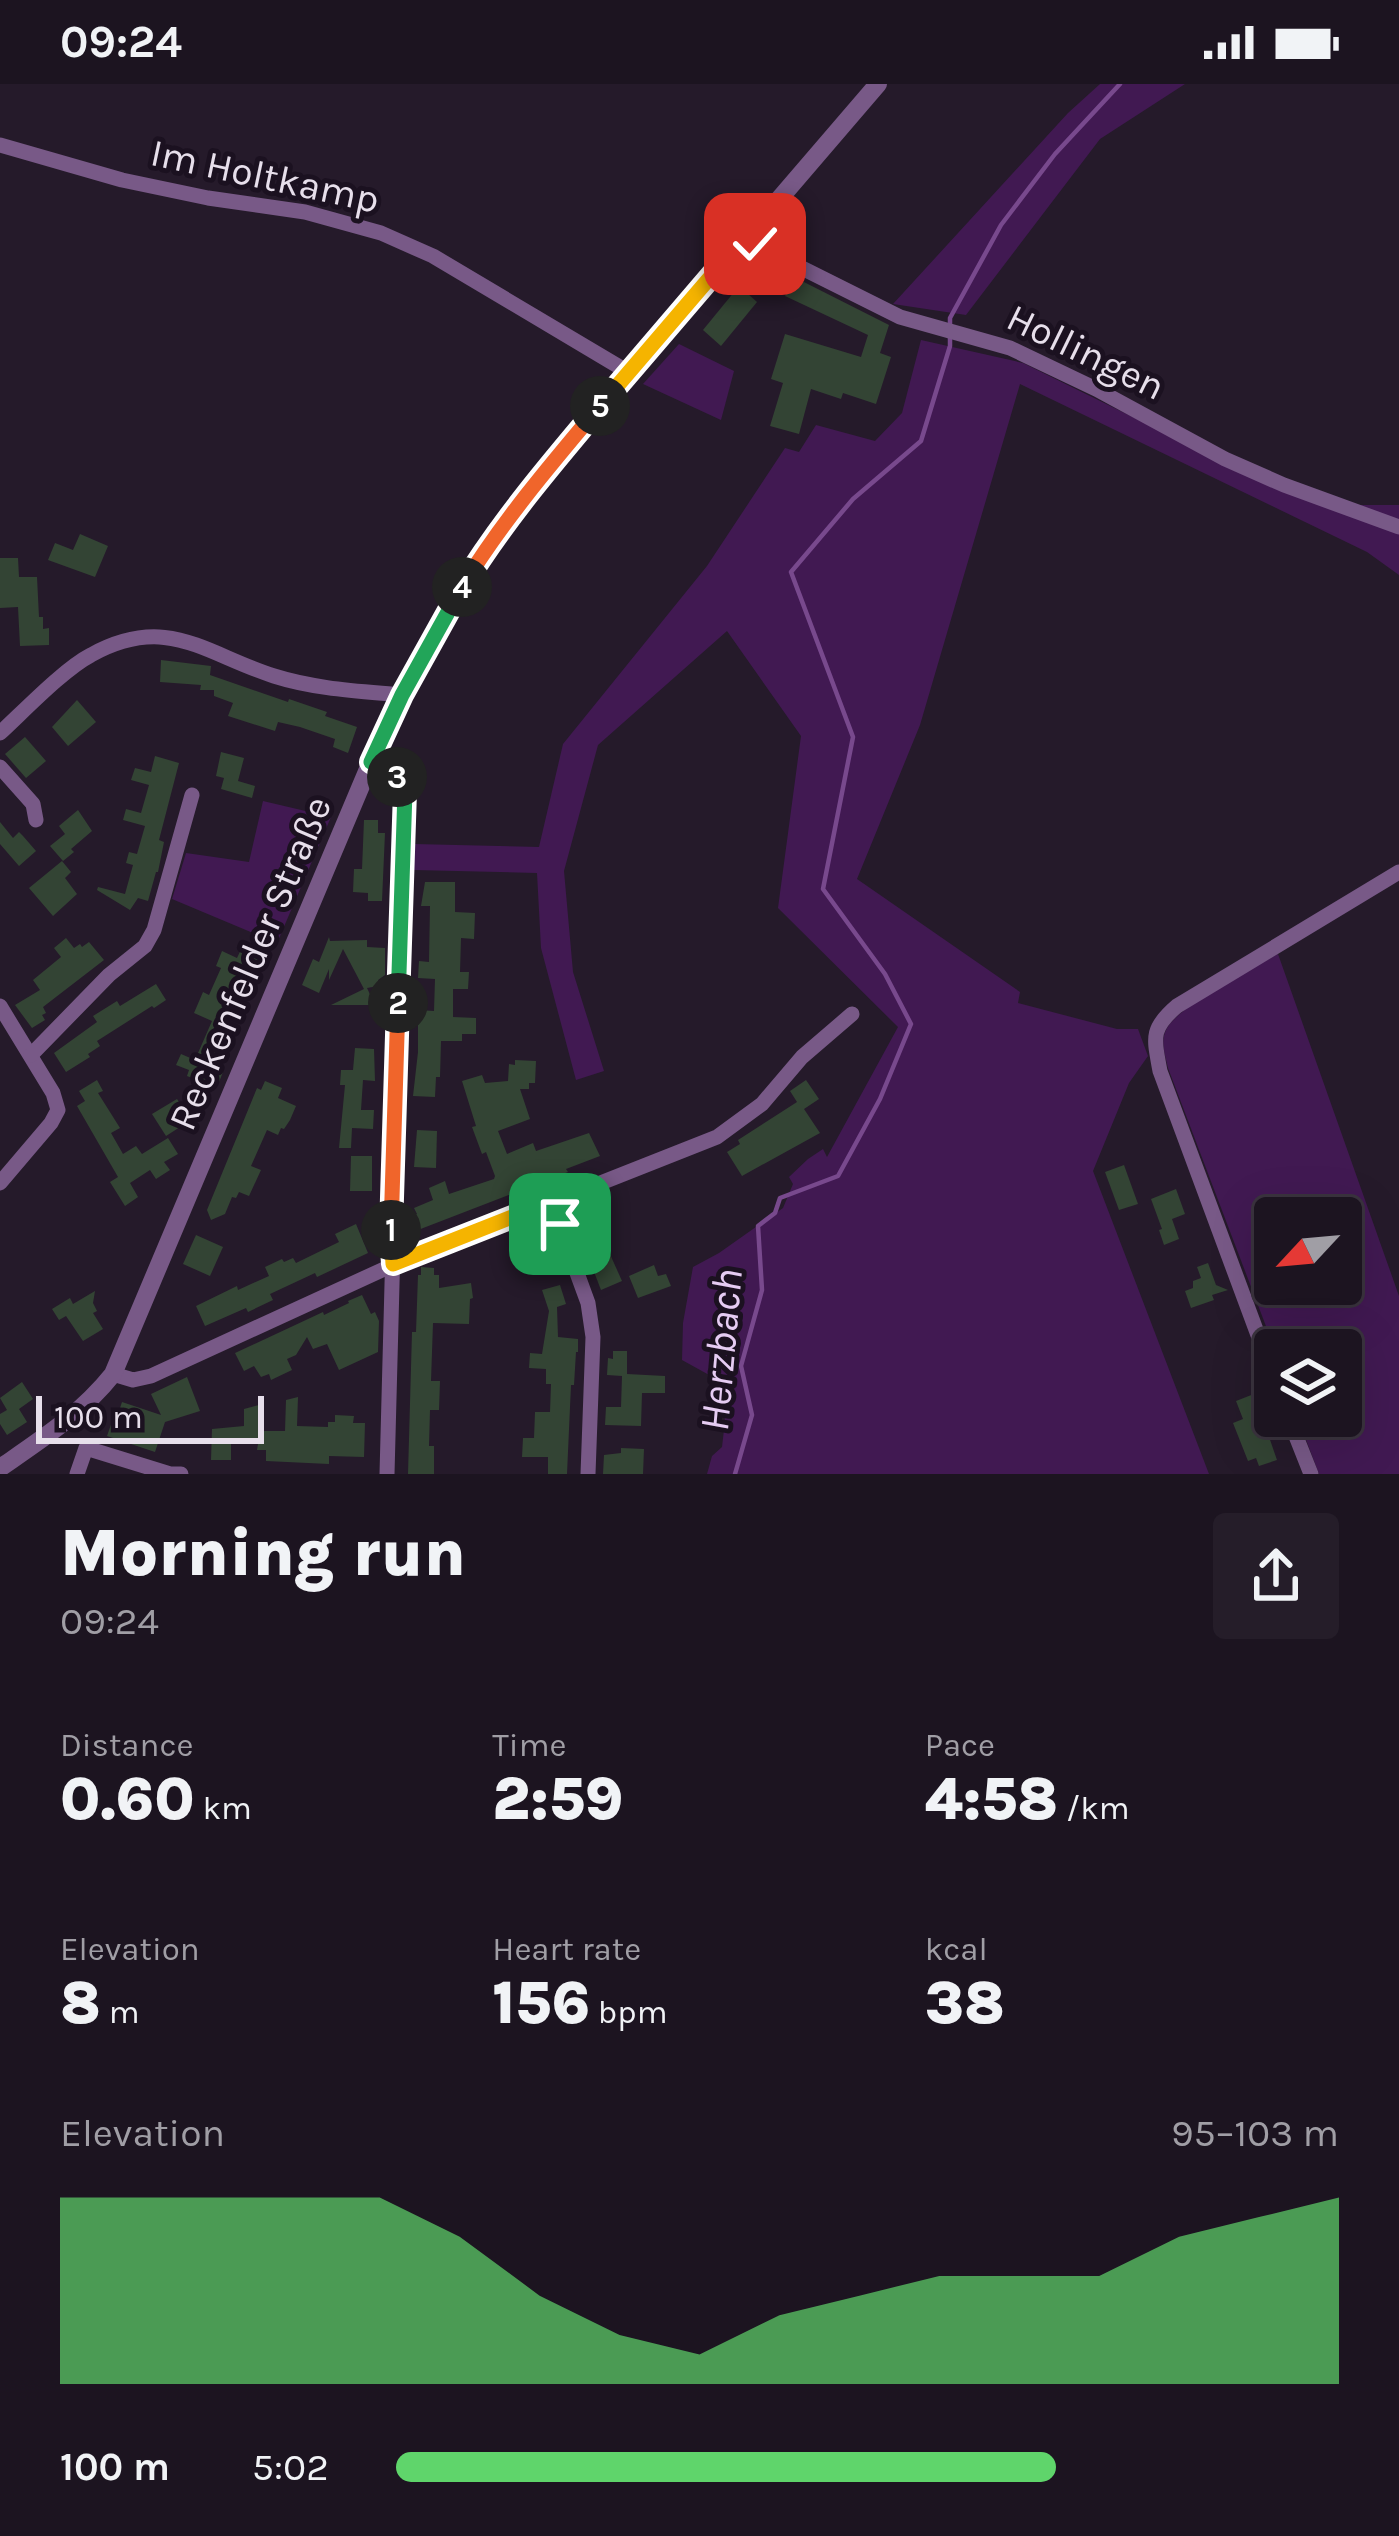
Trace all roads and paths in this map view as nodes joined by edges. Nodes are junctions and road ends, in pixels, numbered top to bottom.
1 (878, 84) edge
2 (0, 146) edge
3 (743, 239) junction
4 (628, 372) junction
5 (1399, 526) edge
6 (402, 695) junction
7 (0, 733) edge
8 (371, 762) junction
9 (0, 767) edge
10 (192, 795) dead end
11 (36, 820) dead end
12 (1399, 872) edge
13 (0, 1006) edge
14 (852, 1014) dead end
15 (31, 1055) junction
16 (0, 1183) edge
17 (550, 1202) junction
18 (393, 1264) junction
19 (1256, 1329) edge
20 (113, 1374) junction
21 (1296, 1437) edge
22 (0, 1468) edge
23 (77, 1474) edge
24 (181, 1474) edge
25 (387, 1474) edge
26 (588, 1474) edge
27 (1311, 1474) edge

1 - 3 street, Reckenfelder Straße
2 - 4 street, Im Holtkamp
3 - 4 street, Reckenfelder Straße
3 - 5 street, Hollingen
4 - 6 street, Reckenfelder Straße
6 - 7 street
6 - 8 street, Reckenfelder Straße
8 - 18 street
8 - 20 street, Reckenfelder Straße
9 - 11 street
10 - 15 street
12 - 19 street
13 - 15 street
14 - 17 street
15 - 16 street
17 - 18 street
17 - 26 street
18 - 20 street
18 - 25 street
20 - 22 street, Reckenfelder Straße
21 - 27 street
23 - 24 street

